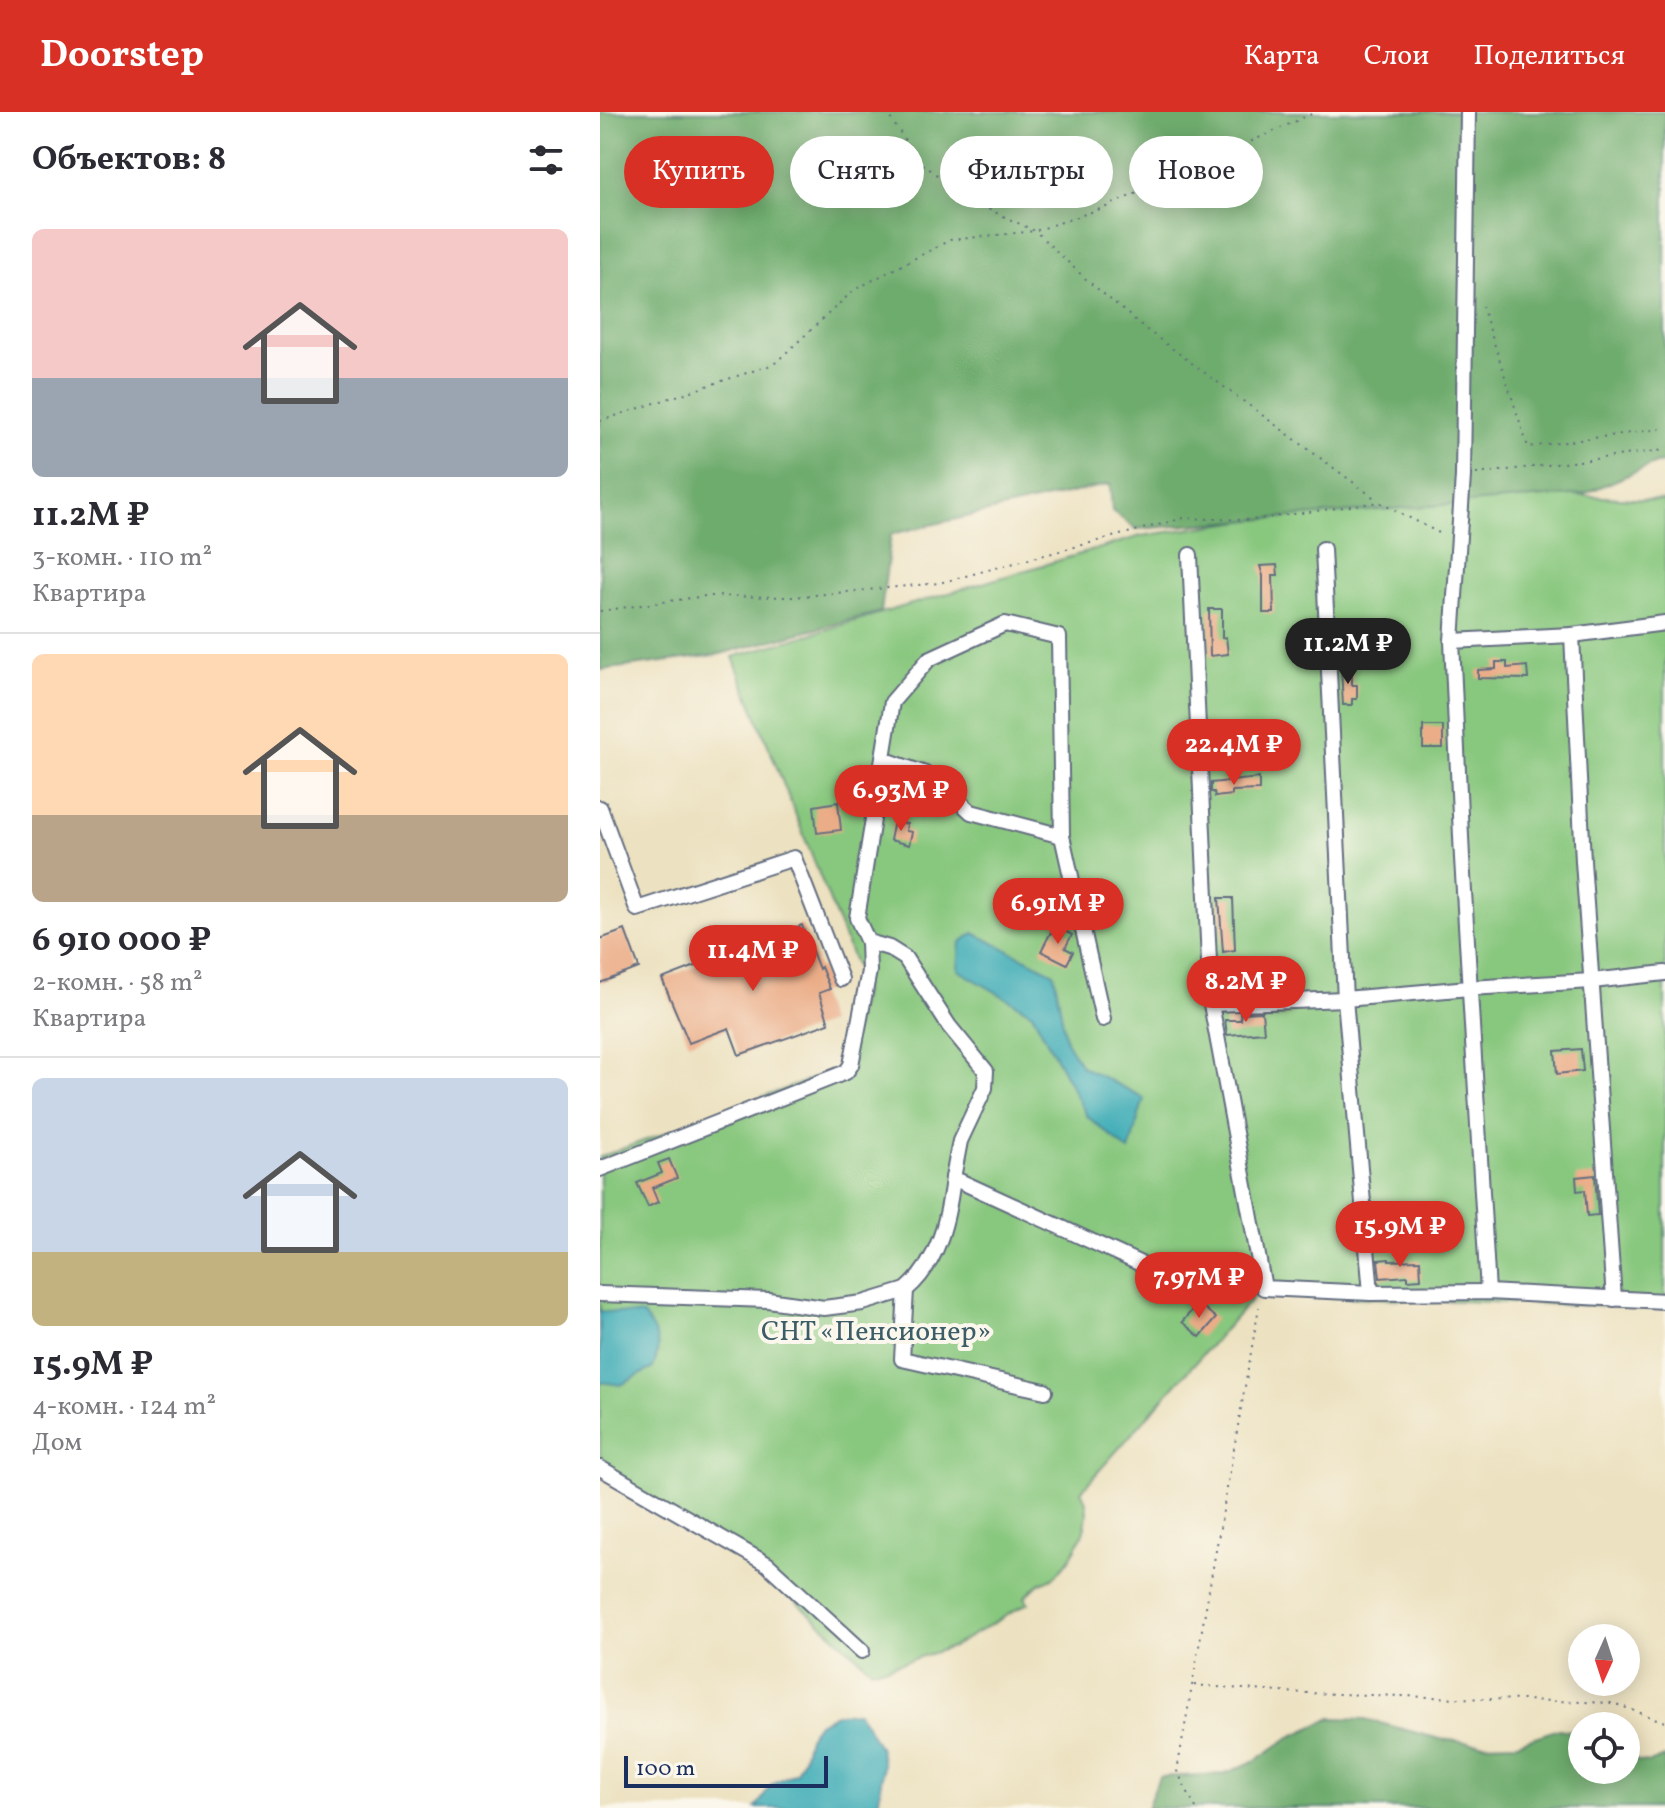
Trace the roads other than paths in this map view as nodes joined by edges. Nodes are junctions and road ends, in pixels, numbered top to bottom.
1 (1468, 112) edge
2 (1323, 549) dead end
3 (1190, 555) dead end
4 (1665, 623) edge
5 (1572, 635) junction
6 (1452, 641) junction
7 (883, 759) junction
8 (600, 808) edge
9 (1062, 836) junction
10 (868, 942) junction
11 (1665, 973) edge
12 (841, 979) dead end
13 (1592, 981) junction
14 (1469, 988) junction
15 (1345, 999) junction
16 (1211, 1004) junction
17 (1103, 1019) dead end
18 (600, 1169) edge
19 (953, 1178) junction
20 (1187, 1285) dead end
21 (906, 1290) junction
22 (1488, 1292) junction
23 (1371, 1293) junction
24 (600, 1294) edge
25 (1614, 1299) junction
26 (1665, 1301) edge
27 (1045, 1391) dead end
28 (600, 1468) edge
29 (862, 1651) dead end

1 - 6 street
2 - 15 street
3 - 16 street
4 - 5 street
5 - 6 street
5 - 13 street
6 - 14 street
7 - 9 street
7 - 9 street
7 - 10 street
8 - 12 street
9 - 17 street
10 - 18 street
10 - 19 street
11 - 13 street
13 - 14 street
13 - 25 street
14 - 15 street
14 - 22 street
15 - 16 street
15 - 23 street
16 - 23 street
19 - 20 street
19 - 21 street
21 - 24 street
21 - 27 street
22 - 23 street
22 - 25 street
25 - 26 street
28 - 29 street

